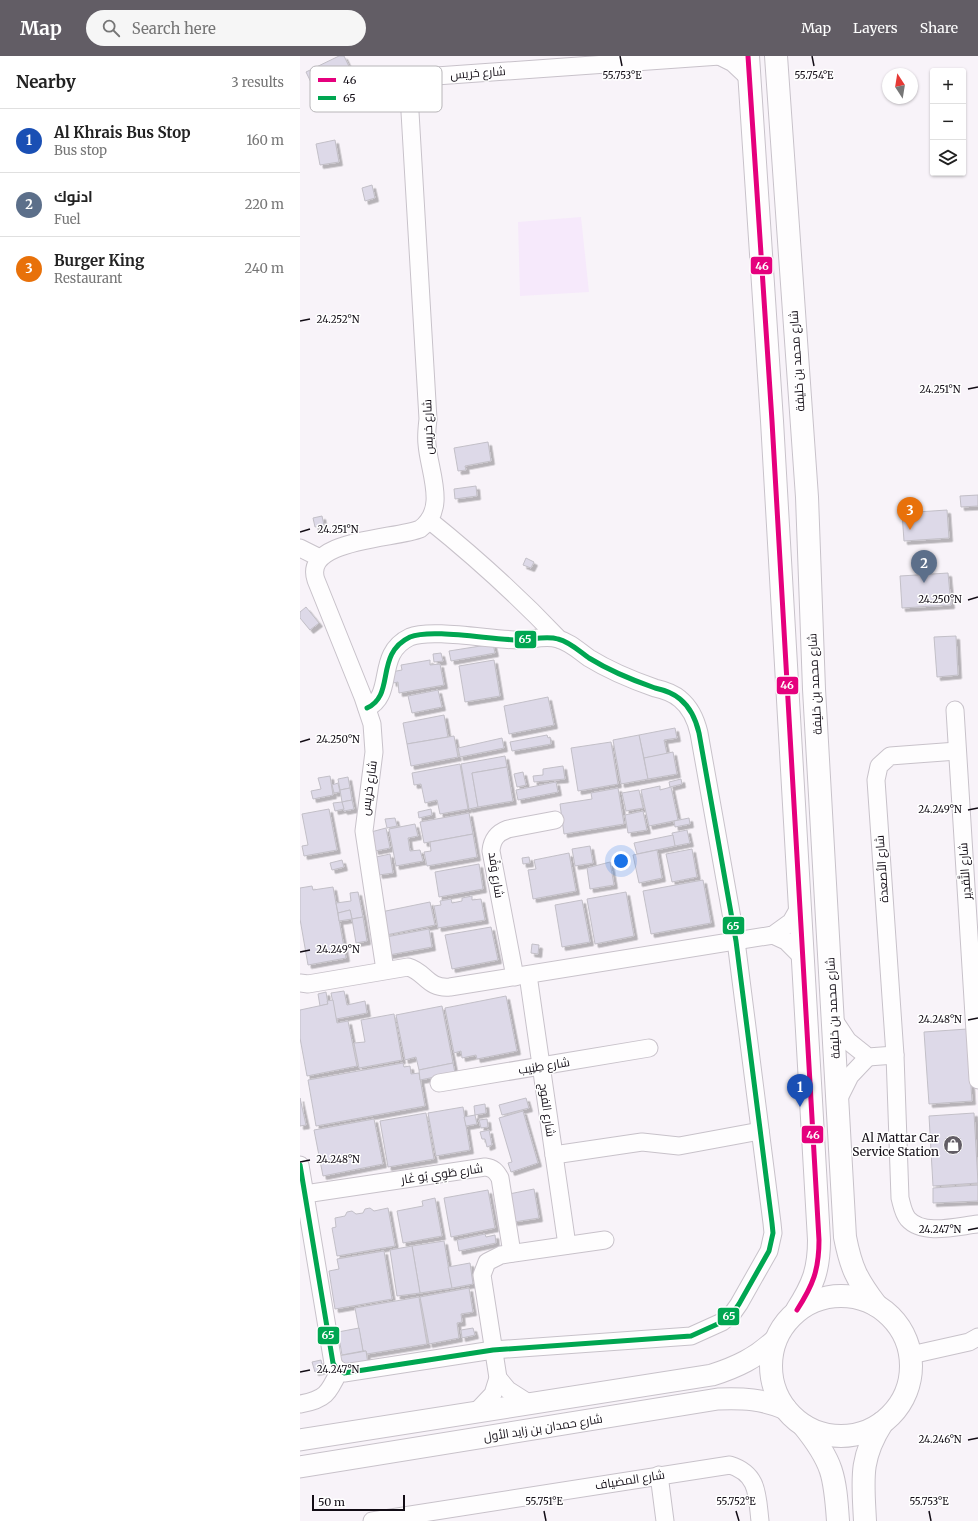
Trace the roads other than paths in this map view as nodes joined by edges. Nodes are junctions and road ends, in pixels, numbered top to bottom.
1 (720, 56) edge
2 (748, 56) edge
3 (776, 56) edge
4 (697, 57) edge
5 (442, 76) edge
6 (750, 80) junction
7 (410, 112) edge
8 (429, 520) junction
9 (300, 548) edge
10 (320, 558) junction
11 (560, 639) junction
12 (367, 708) junction
13 (955, 710) dead end
14 (957, 751) junction
15 (555, 820) dead end
16 (799, 908) junction
17 (773, 935) junction
18 (736, 941) junction
19 (802, 957) junction
20 (385, 970) junction
21 (521, 976) junction
22 (300, 983) edge
23 (834, 1020) junction
24 (649, 1048) dead end
25 (895, 1055) junction
26 (868, 1057) junction
27 (541, 1066) junction
28 (978, 1080) edge
29 (439, 1083) dead end
30 (838, 1100) junction
31 (760, 1131) junction
32 (554, 1155) junction
33 (300, 1165) edge
34 (305, 1194) junction
35 (978, 1224) edge
36 (604, 1240) dead end
37 (567, 1245) junction
38 (512, 1253) junction
39 (876, 1304) junction
40 (798, 1310) junction
41 (978, 1337) edge
42 (775, 1340) junction
43 (493, 1350) junction
44 (911, 1355) junction
45 (339, 1371) junction
46 (498, 1378) junction
47 (300, 1404) edge
48 (530, 1404) junction
49 (786, 1410) junction
50 (476, 1412) junction
51 (882, 1423) junction
52 (804, 1426) junction
53 (300, 1440) edge
54 (300, 1467) edge
55 (659, 1475) junction
56 (462, 1514) edge
57 (374, 1521) edge
58 (665, 1521) edge
59 (760, 1521) edge
60 (838, 1521) edge
61 (864, 1521) edge

1 - 4 street, شارع خريس
1 - 6 street, شارع خريس
2 - 6 highway
3 - 23 highway, شارع محمد بن خليفة
4 - 5 street, شارع خريس
6 - 16 highway
7 - 8 street, شارع خريس
8 - 10 street
8 - 11 street
9 - 10 street
10 - 12 street, شارع خريس
11 - 12 street
11 - 18 street
12 - 20 street, شارع خريس
13 - 14 street, شارع التَّقدِير
14 - 25 street, شارع الأصعدة
14 - 28 street, شارع التَّقدِير
15 - 21 street, شارع وَفْد
16 - 17 street
16 - 19 highway
17 - 18 street
17 - 19 street
18 - 21 street
18 - 31 street
19 - 40 highway
20 - 21 street
20 - 22 street
21 - 27 street, شارع الفوج
23 - 26 street
23 - 30 highway, شارع محمد بن خليفة
24 - 27 street, شارع طِنِيب
25 - 26 street
25 - 35 street, شارع الأصعدة
26 - 30 street
27 - 29 street, شارع طِنِيب
27 - 32 street, شارع الفوج
30 - 39 highway, شارع محمد بن خليفة
31 - 32 street
31 - 43 street
32 - 37 street, شارع الفوج
33 - 34 street
34 - 38 street, شارع طَوِي بُو غَار
34 - 45 street
36 - 37 street
37 - 38 street
38 - 43 street
39 - 40 highway
39 - 44 highway
40 - 42 highway
41 - 44 street
42 - 48 main road
42 - 49 highway
43 - 45 street
43 - 46 street
44 - 51 highway
45 - 47 street
46 - 48 street
46 - 50 street
48 - 50 main road
49 - 52 highway
49 - 54 main road, شارع حمدان بن زايد الأول
50 - 53 main road
51 - 52 highway
51 - 61 highway
52 - 60 highway
55 - 56 street, شارع المضياف
55 - 58 street
55 - 59 street, شارع المضياف
56 - 57 street, شارع المضياف

